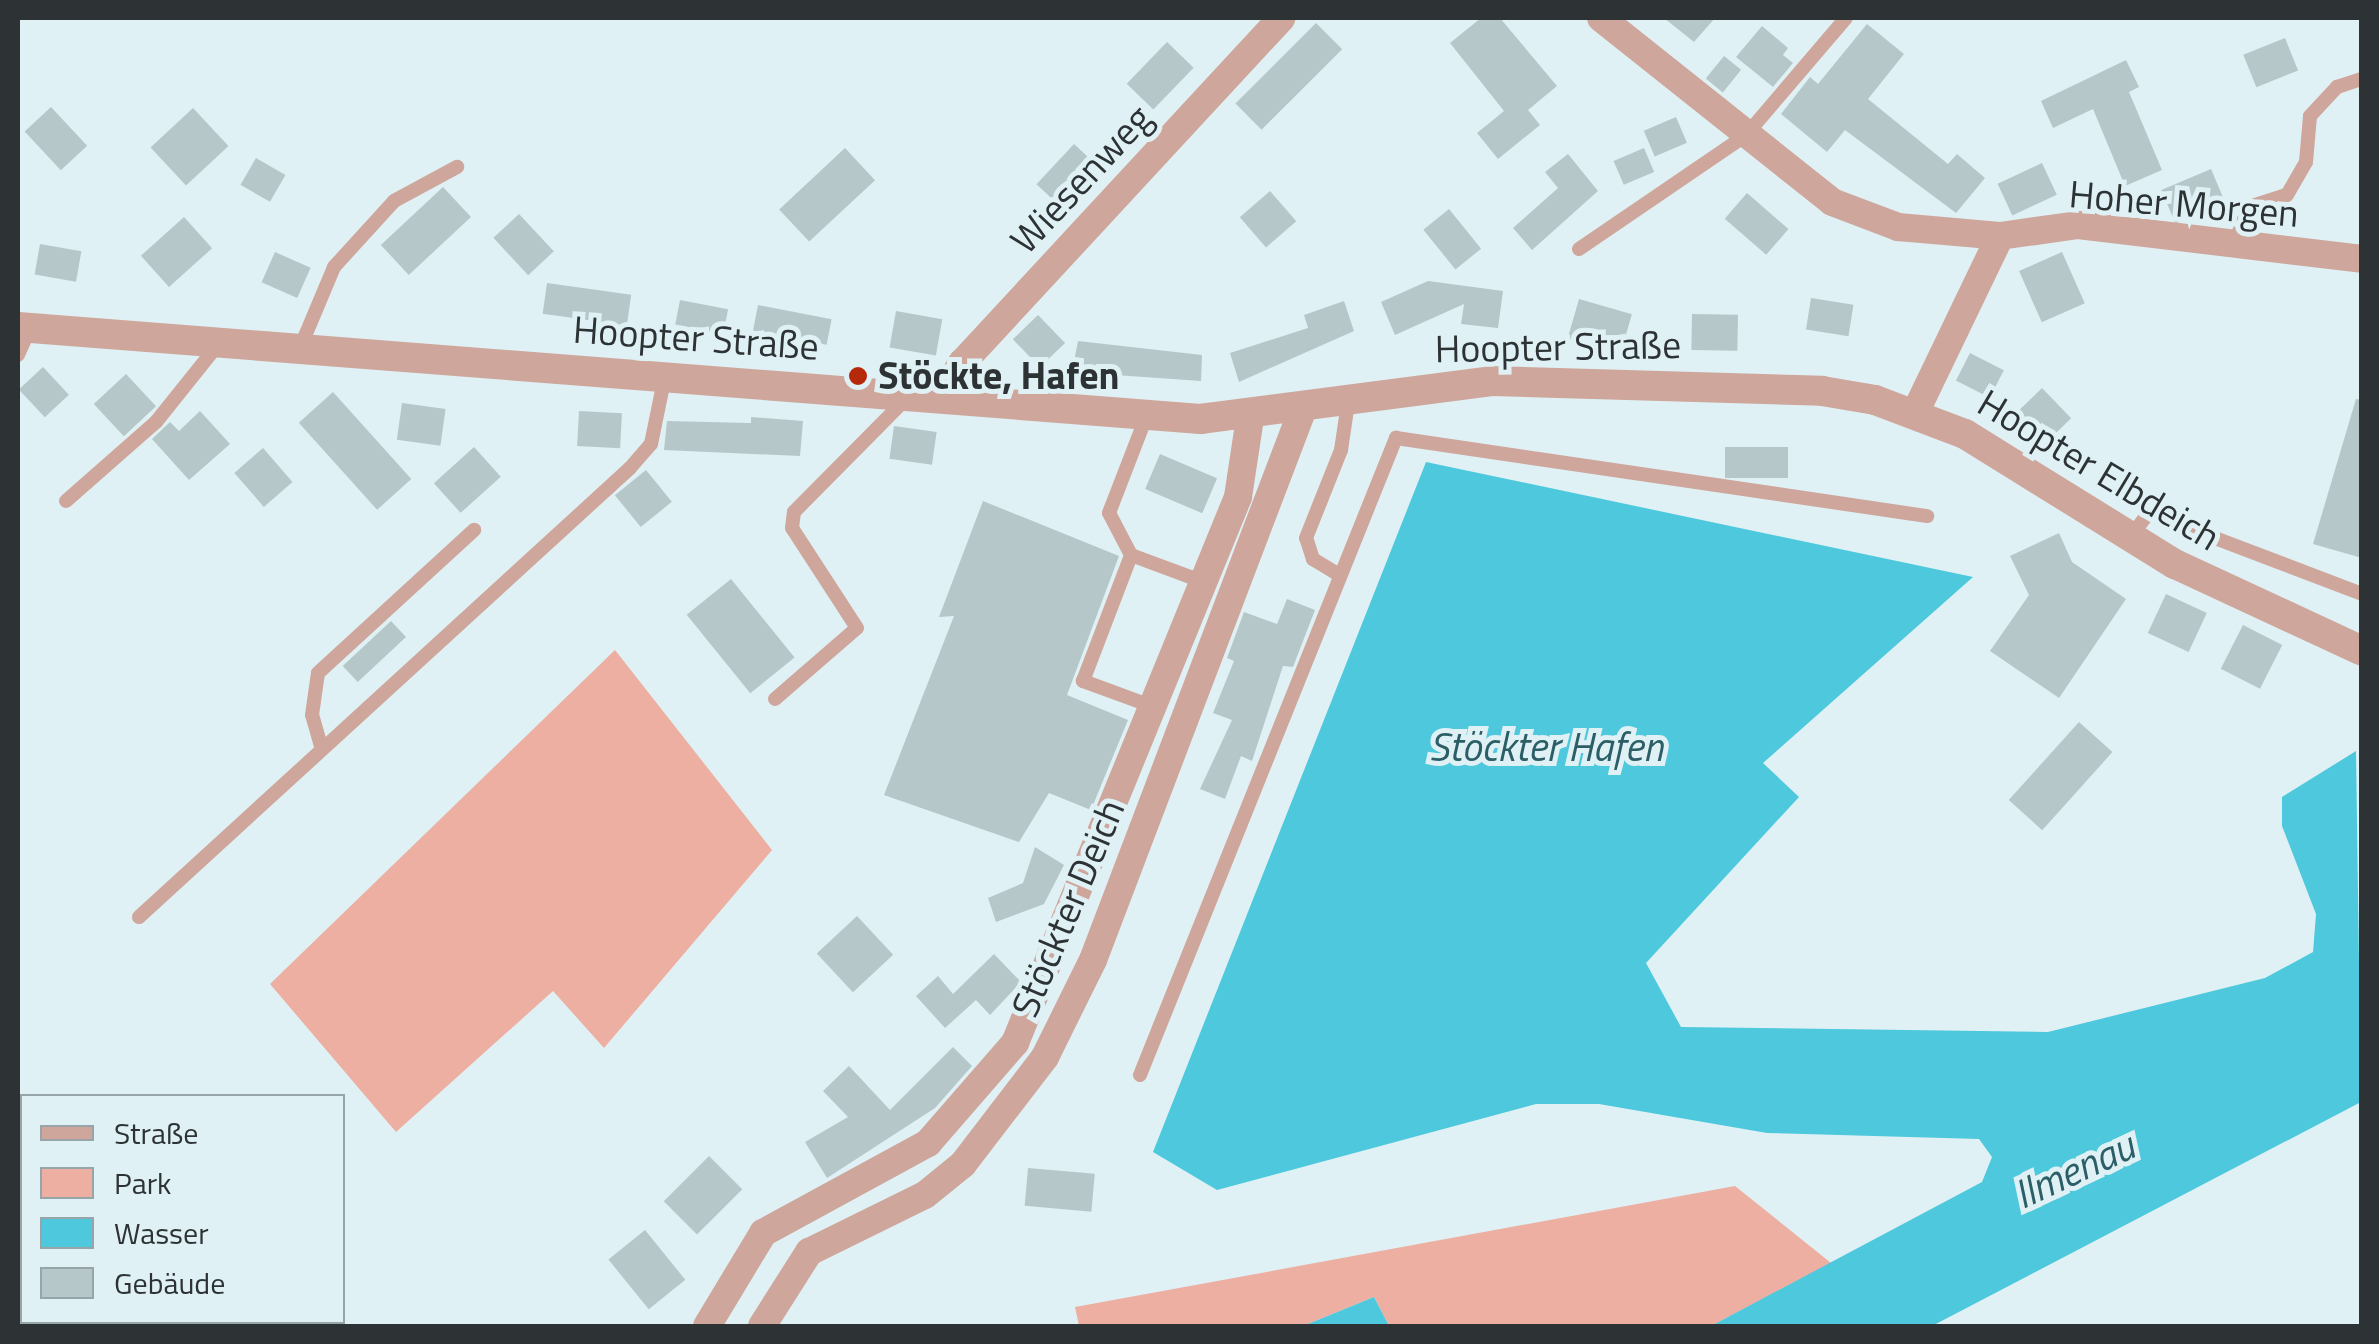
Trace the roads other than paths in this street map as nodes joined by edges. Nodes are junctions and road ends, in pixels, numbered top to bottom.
1 (1281, 18) edge
2 (1602, 18) edge
3 (1846, 18) edge
4 (2362, 79) edge
5 (1746, 136) junction
6 (457, 168) dead end
7 (2000, 236) junction
8 (2234, 244) junction
9 (1578, 249) dead end
10 (2362, 260) edge
11 (22, 337) edge
12 (220, 342) junction
13 (300, 348) junction
14 (665, 376) junction
15 (1786, 388) joint
16 (911, 394) junction
17 (942, 396) junction
18 (1348, 403) junction
19 (1302, 411) junction
20 (1914, 413) junction
21 (1146, 417) junction
22 (1250, 418) junction
23 (66, 500) dead end
24 (1927, 516) dead end
25 (474, 530) dead end
26 (2130, 538) junction
27 (1131, 555) junction
28 (1336, 573) junction
29 (1204, 582) junction
30 (2362, 594) edge
31 (2362, 651) edge
32 (775, 699) dead end
33 (1154, 707) junction
34 (321, 746) junction
35 (139, 917) dead end
36 (1140, 1075) dead end
37 (707, 1326) edge
38 (762, 1326) edge

1 - 17 street, Wiesenweg
2 - 5 street, Hoher Morgen
3 - 5 lane
4 - 8 lane
5 - 7 street, Hoher Morgen
5 - 9 lane
6 - 13 lane
7 - 8 street, Hoher Morgen
7 - 20 street
8 - 10 street, Hoher Morgen
11 - 12 street, Hoopter Straße
12 - 13 street, Hoopter Straße
12 - 23 lane
13 - 14 street, Hoopter Straße
14 - 16 street, Hoopter Straße
14 - 34 lane
15 - 18 street, Hoopter Straße
15 - 20 street, Hoopter Elbdeich
16 - 17 street, Hoopter Straße
16 - 32 lane
17 - 21 street, Hoopter Straße
18 - 19 street, Hoopter Straße
18 - 28 lane
19 - 22 street, Hoopter Straße
19 - 38 street, Stöckter Deich
20 - 26 street, Hoopter Elbdeich
21 - 22 street, Hoopter Straße
21 - 27 lane
22 - 29 street
24 - 28 lane
25 - 34 lane
26 - 30 lane
26 - 31 street, Hoopter Elbdeich
27 - 29 lane
27 - 33 lane
28 - 36 lane
29 - 33 street
33 - 37 street
34 - 35 lane

